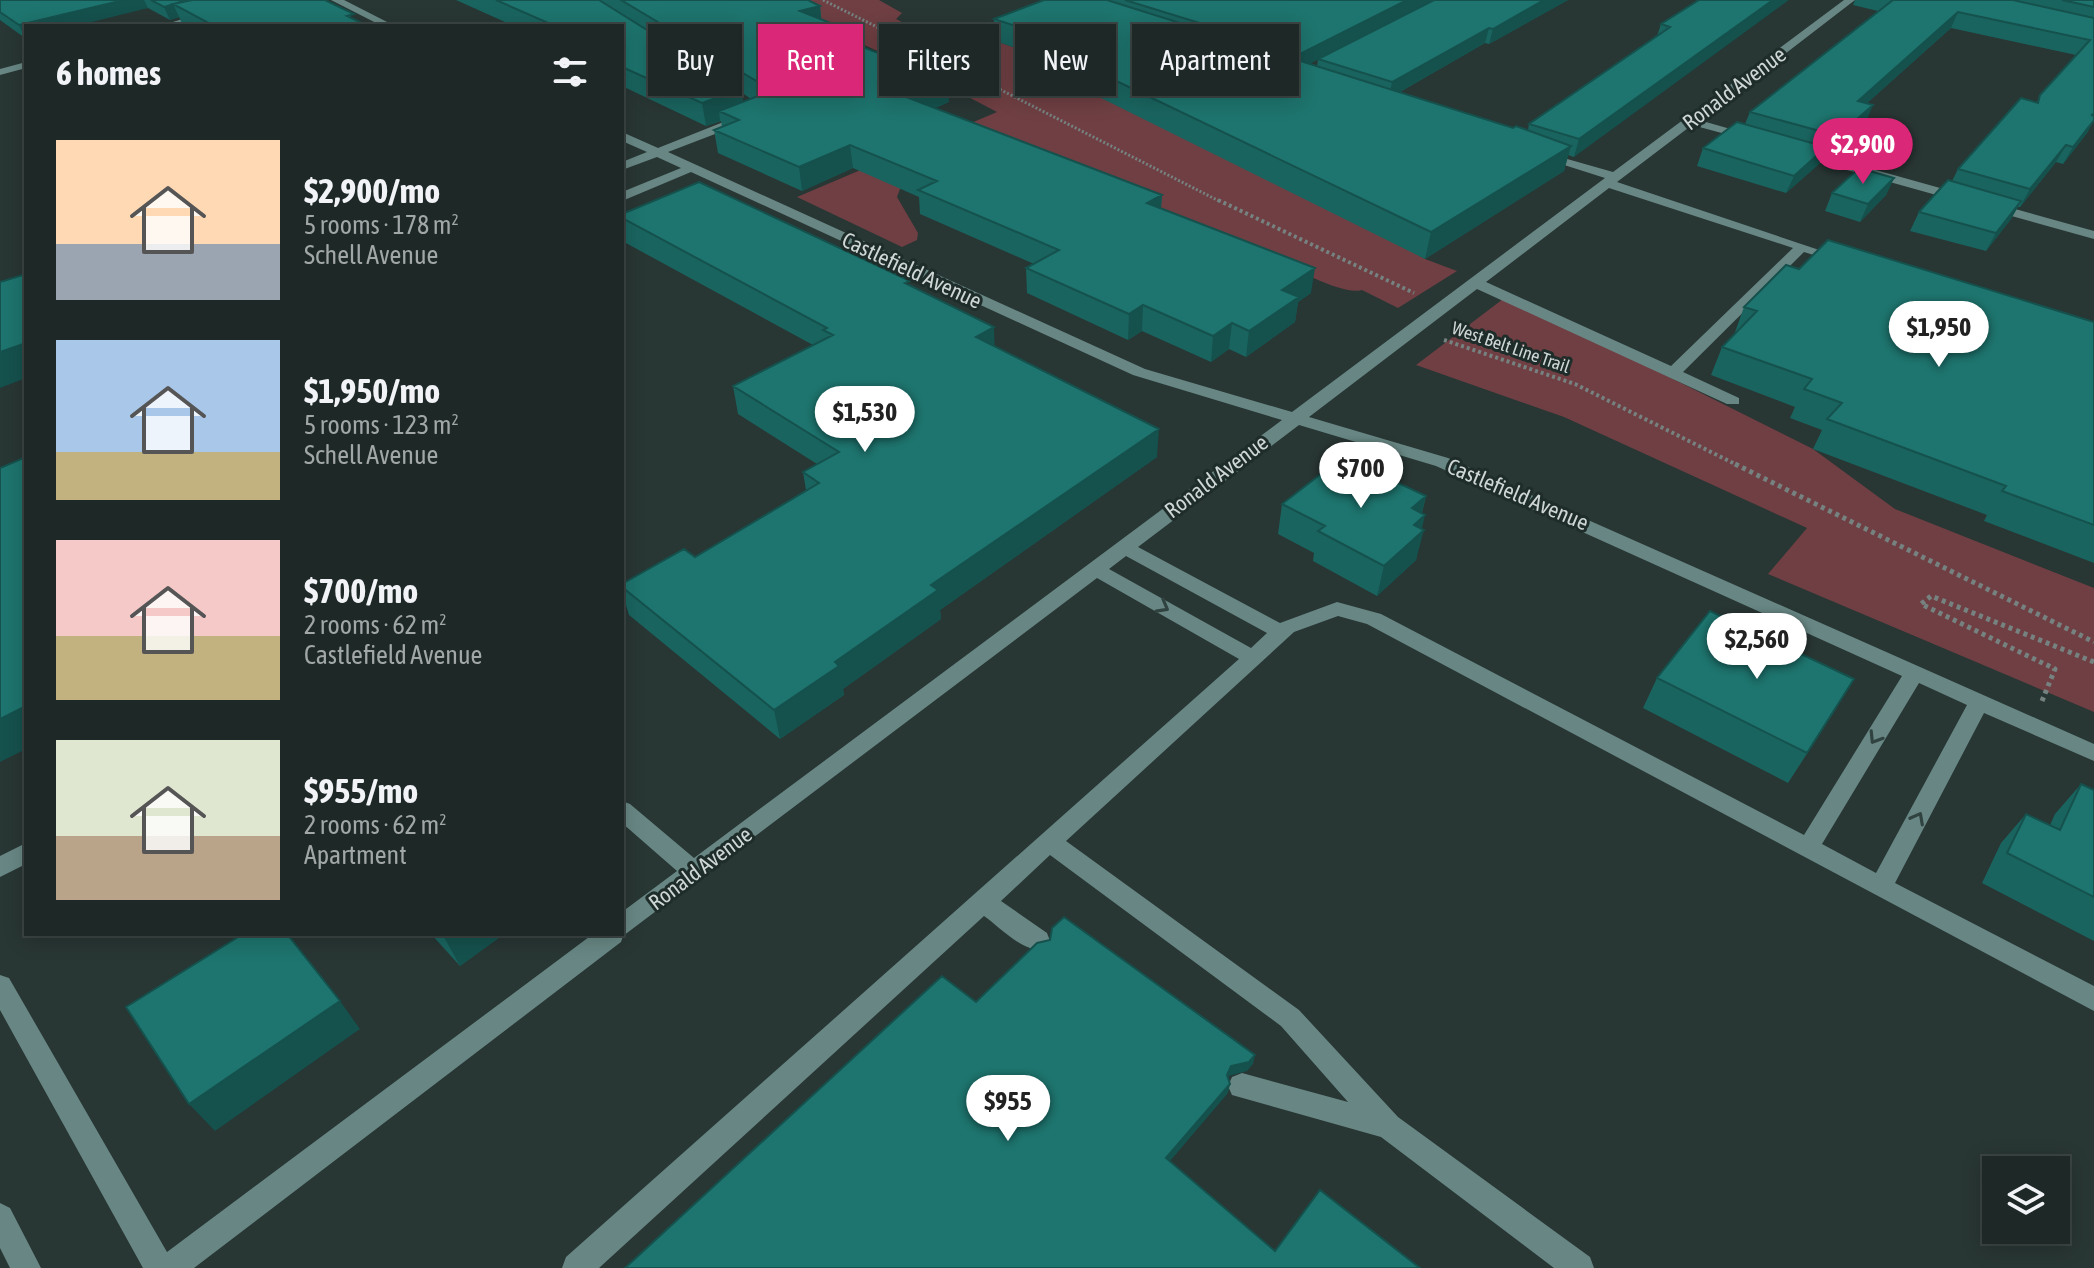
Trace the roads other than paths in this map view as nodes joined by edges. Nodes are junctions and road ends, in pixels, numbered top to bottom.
1 (254, 0) edge
2 (336, 0) edge
3 (1056, 0) edge
4 (1850, 0) edge
5 (1071, 5) edge
6 (172, 24) edge
7 (386, 24) edge
8 (996, 24) edge
9 (24, 66) edge
10 (0, 72) edge
11 (755, 110) edge
12 (1690, 121) junction
13 (624, 137) edge
14 (1767, 143) edge
15 (1783, 148) edge
16 (657, 152) junction
17 (1536, 152) edge
18 (624, 165) edge
19 (691, 168) junction
20 (1612, 180) junction
21 (731, 187) junction
22 (711, 195) edge
23 (624, 196) edge
24 (2094, 235) edge
25 (1802, 247) junction
26 (1862, 266) edge
27 (1476, 283) junction
28 (1673, 373) junction
29 (1733, 401) dead end
30 (1294, 418) junction
31 (1123, 547) junction
32 (1095, 569) junction
33 (1281, 632) junction
34 (1253, 658) junction
35 (1916, 671) junction
36 (1980, 701) junction
37 (2094, 753) edge
38 (624, 812) edge
39 (1050, 842) junction
40 (1808, 848) junction
41 (24, 854) edge
42 (0, 867) edge
43 (694, 872) junction
44 (1881, 887) junction
45 (984, 902) junction
46 (624, 924) edge
47 (609, 936) edge
48 (1038, 941) edge
49 (0, 986) edge
50 (2094, 999) edge
51 (1242, 1086) dead end
52 (1388, 1126) junction
53 (0, 1218) edge
54 (26, 1268) edge
55 (159, 1268) edge
56 (170, 1268) edge
57 (577, 1268) edge
58 (1579, 1268) edge

1 - 6 street
2 - 7 street
3 - 5 street
3 - 8 street
4 - 12 street, Ronald Avenue
9 - 10 street
11 - 16 street
12 - 14 street
12 - 20 street, Ronald Avenue
13 - 16 street, Castlefield Avenue
15 - 24 street
16 - 18 street
16 - 19 street, Castlefield Avenue
17 - 20 street
19 - 21 street, Castlefield Avenue
19 - 23 street
20 - 25 street
20 - 27 street, Ronald Avenue
21 - 22 street
21 - 30 street, Castlefield Avenue
25 - 26 street
25 - 28 street
27 - 28 street
27 - 30 street, Ronald Avenue
28 - 29 street
30 - 31 street, Ronald Avenue
30 - 35 street, Castlefield Avenue
31 - 32 street, Ronald Avenue
31 - 33 street
32 -> 34 street
32 - 43 street, Ronald Avenue
33 - 34 street
33 - 40 street
34 - 39 street
35 - 36 street, Castlefield Avenue
35 -> 40 street
36 - 37 street, Castlefield Avenue
44 -> 36 street
38 - 43 street
39 - 45 street
39 - 52 street
40 - 44 street
41 - 42 street
43 - 46 street, Ronald Avenue
44 - 50 street
45 - 48 street
45 - 57 street
47 - 56 street
49 - 55 street
51 - 52 street
52 - 58 street
53 - 54 street

